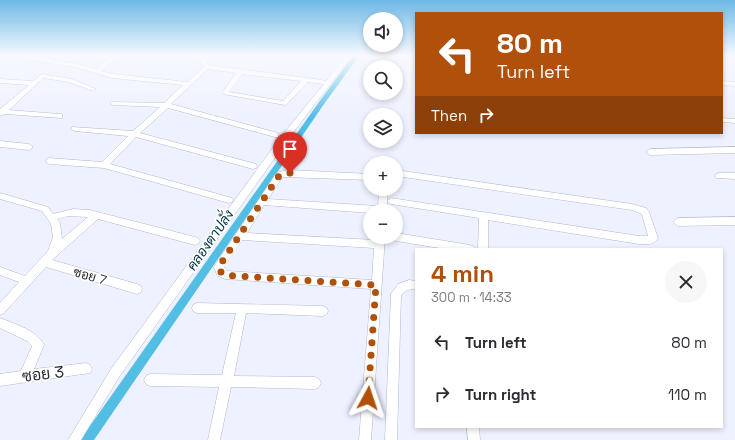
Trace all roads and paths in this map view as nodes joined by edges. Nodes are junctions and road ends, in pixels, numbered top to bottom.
1 (41, 77) edge
2 (46, 77) edge
3 (117, 77) edge
4 (197, 77) edge
5 (237, 77) edge
6 (281, 77) edge
7 (333, 77) edge
8 (306, 80) junction
9 (0, 81) edge
10 (322, 82) dead end
11 (35, 83) junction
12 (723, 83) edge
13 (189, 84) junction
14 (735, 84) edge
15 (93, 89) dead end
16 (114, 103) dead end
17 (166, 105) junction
18 (1, 112) edge
19 (59, 116) dead end
20 (723, 120) edge
21 (735, 121) edge
22 (75, 129) dead end
23 (135, 134) junction
24 (275, 135) dead end
25 (0, 144) edge
26 (29, 147) dead end
27 (735, 150) edge
28 (650, 152) dead end
29 (49, 161) dead end
30 (104, 165) junction
31 (254, 166) dead end
32 (403, 174) edge
33 (719, 176) dead end
34 (735, 176) edge
35 (363, 177) edge
36 (0, 196) edge
37 (229, 200) dead end
38 (391, 201) dead end
39 (262, 202) junction
40 (363, 209) edge
41 (96, 215) junction
42 (484, 216) junction
43 (51, 218) junction
44 (735, 221) edge
45 (678, 222) dead end
46 (240, 236) junction
47 (403, 238) edge
48 (363, 240) edge
49 (195, 241) dead end
50 (380, 244) edge
51 (464, 248) edge
52 (482, 248) edge
53 (52, 253) junction
54 (44, 262) junction
55 (0, 271) edge
56 (27, 281) junction
57 (376, 285) junction
58 (415, 285) edge
59 (137, 289) dead end
60 (197, 308) dead end
61 (242, 308) junction
62 (0, 310) edge
63 (323, 311) dead end
64 (0, 323) edge
65 (86, 369) dead end
66 (24, 376) junction
67 (0, 380) edge
68 (150, 380) dead end
69 (226, 381) junction
70 (314, 383) dead end
71 (473, 428) edge
72 (74, 440) edge
73 (214, 440) edge
74 (365, 440) edge
75 (391, 440) edge
76 (474, 440) edge

1 - 11 street
2 - 15 street
3 - 13 street
4 - 13 street
5 - 8 street
6 - 8 street
7 - 72 street
8 - 10 street
9 - 11 street
11 - 18 street
12 - 14 street
13 - 17 street
16 - 17 street
17 - 23 street
17 - 24 street
18 - 19 street
20 - 21 street
22 - 23 street
23 - 30 street
23 - 31 street
25 - 26 street
27 - 28 street
29 - 30 street
30 - 37 street
32 - 42 street
33 - 34 street
35 - 39 street
36 - 43 street
38 - 42 street
39 - 40 street
39 - 46 street
41 - 43 street
41 - 49 street
41 - 53 street
42 - 52 street
43 - 53 street
44 - 45 street
46 - 48 street
46 - 57 street
47 - 51 street
50 - 57 street
53 - 54 street
54 - 56 street
54 - 59 street, ซอย 7
55 - 56 street
56 - 62 street
57 - 74 street
58 - 75 street
60 - 61 street
61 - 63 street
61 - 69 street
64 - 66 street
65 - 66 street, ซอย 3
66 - 67 street, ซอย 3
68 - 69 street
69 - 70 street
69 - 73 street
71 - 76 street

